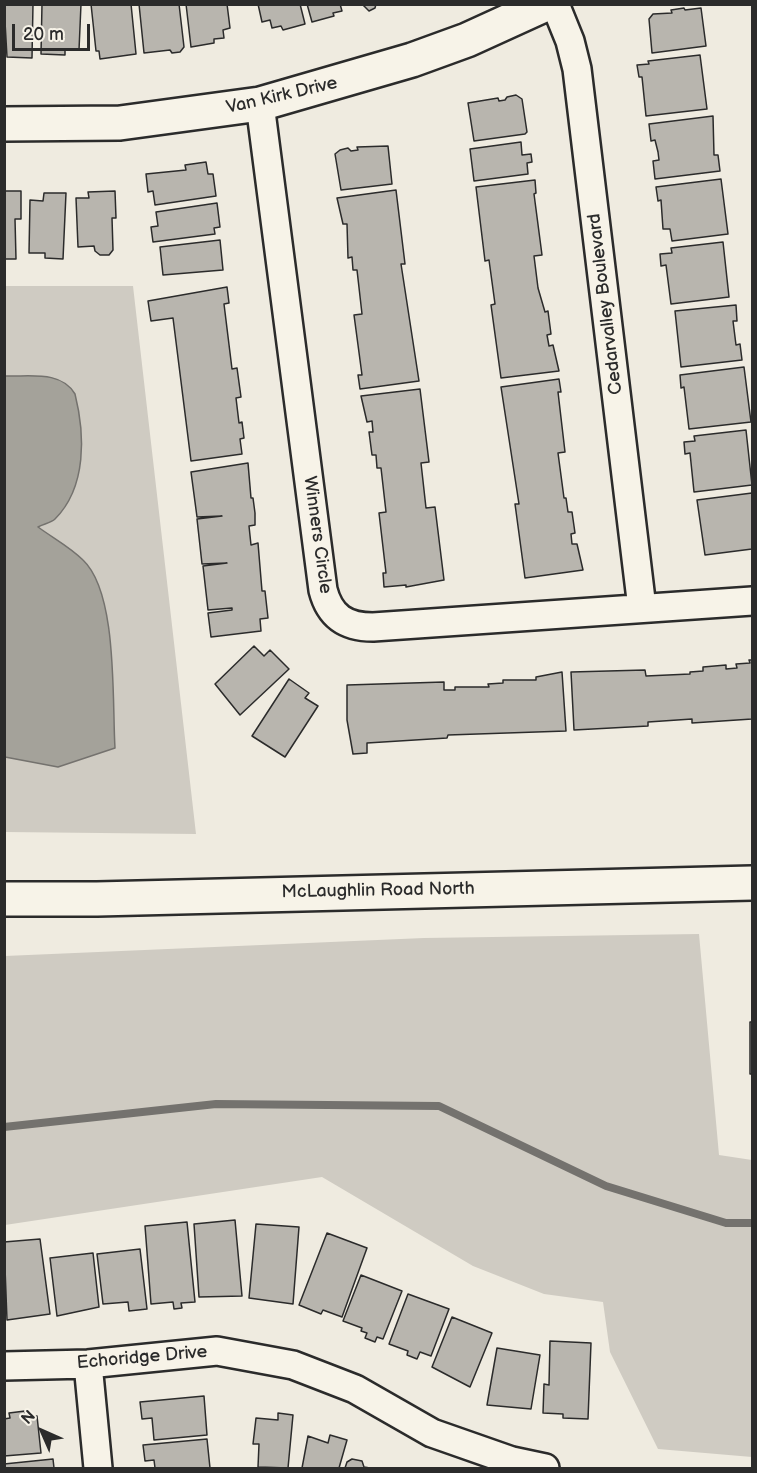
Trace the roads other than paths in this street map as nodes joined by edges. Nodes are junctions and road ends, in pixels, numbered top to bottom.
1 (546, 4) edge
2 (555, 4) edge
3 (260, 104) junction
4 (4, 124) edge
5 (753, 601) edge
6 (642, 608) junction
7 (753, 882) edge
8 (4, 899) edge
9 (88, 1365) junction
10 (4, 1366) edge
11 (98, 1468) edge
12 (545, 1468) edge

1 - 3 main road, Van Kirk Drive
2 - 6 street, Cedarvalley Boulevard
3 - 4 main road, Van Kirk Drive
3 - 6 street, Winners Circle
5 - 6 street, Winners Circle
7 - 8 main road, McLaughlin Road North
9 - 10 street, Echoridge Drive
9 - 11 street
9 - 12 street, Echoridge Drive

